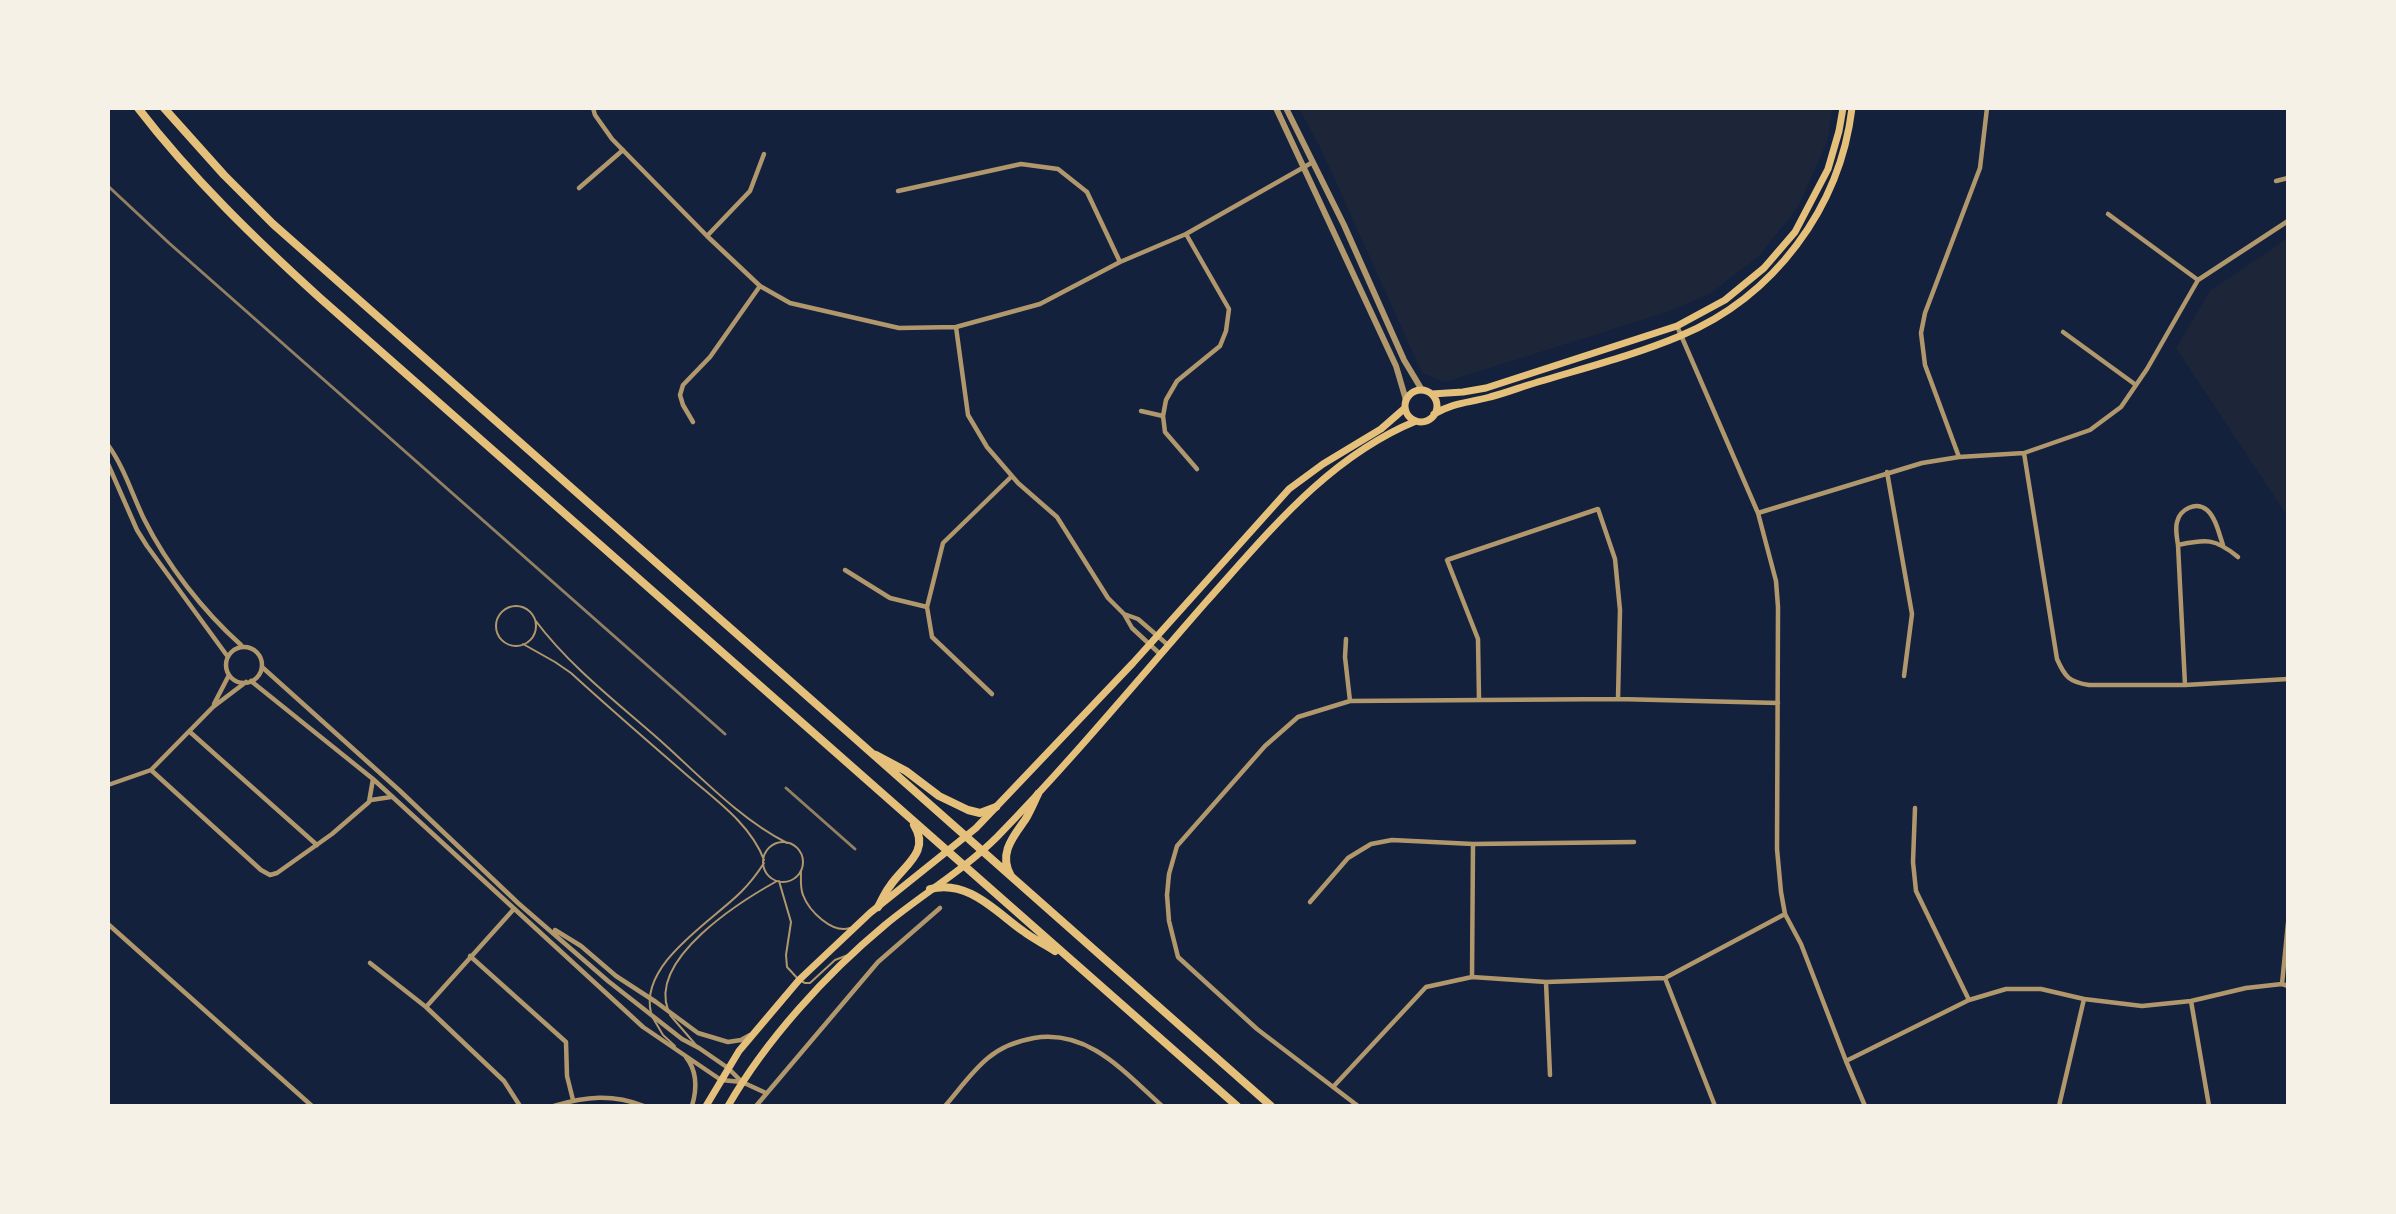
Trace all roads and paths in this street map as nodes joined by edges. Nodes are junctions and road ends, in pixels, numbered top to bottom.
1 (138, 108) edge
2 (164, 108) edge
3 (593, 108) edge
4 (1276, 108) edge
5 (1286, 108) edge
6 (1843, 108) edge
7 (1852, 108) edge
8 (1987, 108) edge
9 (623, 150) junction
10 (764, 154) dead end
11 (1313, 162) junction
12 (1305, 167) junction
13 (2288, 178) edge
14 (2276, 181) dead end
15 (579, 188) dead end
16 (898, 191) dead end
17 (2108, 214) dead end
18 (2288, 221) edge
19 (1186, 234) junction
20 (707, 236) junction
21 (1120, 262) junction
22 (2198, 280) junction
23 (760, 286) junction
24 (1677, 326) junction
25 (956, 327) junction
26 (2063, 332) dead end
27 (1681, 336) junction
28 (2136, 385) junction
29 (1422, 390) junction
30 (1432, 394) junction
31 (1406, 404) junction
32 (1141, 411) dead end
33 (1434, 414) junction
34 (1162, 416) junction
35 (1416, 421) junction
36 (693, 422) dead end
37 (108, 445) edge
38 (2025, 453) junction
39 (1959, 457) junction
40 (108, 464) edge
41 (1197, 469) dead end
42 (1887, 472) junction
43 (1012, 476) junction
44 (1758, 513) junction
45 (2178, 545) junction
46 (2223, 545) junction
47 (2238, 557) dead end
48 (845, 570) dead end
49 (178, 572) junction
50 (170, 579) junction
51 (927, 607) junction
52 (1124, 615) junction
53 (535, 620) junction
54 (1158, 636) junction
55 (1346, 639) dead end
56 (523, 644) junction
57 (242, 645) junction
58 (1150, 645) junction
59 (1168, 645) junction
60 (1160, 654) junction
61 (228, 657) junction
62 (262, 667) junction
63 (230, 675) junction
64 (1904, 676) dead end
65 (2288, 680) edge
66 (248, 682) junction
67 (2185, 685) junction
68 (992, 694) dead end
69 (1479, 699) junction
70 (1618, 699) junction
71 (1350, 701) junction
72 (1778, 703) junction
73 (213, 706) junction
74 (190, 732) junction
75 (865, 748) junction
76 (151, 770) junction
77 (373, 779) junction
78 (108, 785) edge
79 (1038, 794) junction
80 (391, 797) junction
81 (371, 800) junction
82 (996, 807) junction
83 (1915, 808) dead end
84 (905, 815) junction
85 (965, 837) junction
86 (1634, 842) dead end
87 (787, 843) junction
88 (1473, 844) junction
89 (317, 845) junction
90 (981, 851) junction
91 (947, 852) junction
92 (764, 861) junction
93 (963, 865) junction
94 (801, 871) junction
95 (1013, 880) junction
96 (778, 881) junction
97 (930, 889) junction
98 (1310, 902) dead end
99 (878, 907) junction
100 (940, 908) dead end
101 (513, 909) junction
102 (1785, 914) junction
103 (2288, 923) edge
104 (108, 924) edge
105 (545, 924) junction
106 (856, 925) junction
107 (854, 953) junction
108 (470, 956) junction
109 (1072, 961) junction
110 (370, 963) dead end
111 (1472, 977) junction
112 (1665, 978) junction
113 (799, 980) junction
114 (1546, 982) junction
115 (2282, 984) junction
116 (2288, 986) edge
117 (649, 997) junction
118 (2084, 999) junction
119 (1969, 1000) junction
120 (2191, 1001) junction
121 (426, 1007) junction
122 (669, 1012) junction
123 (652, 1017) junction
124 (757, 1029) junction
125 (699, 1048) junction
126 (681, 1052) junction
127 (1846, 1061) junction
128 (728, 1068) junction
129 (1550, 1076) dead end
130 (721, 1080) junction
131 (742, 1082) junction
132 (1334, 1087) junction
133 (766, 1093) junction
134 (573, 1100) junction
135 (312, 1106) edge
136 (520, 1106) edge
137 (554, 1106) edge
138 (644, 1106) edge
139 (692, 1106) edge
140 (706, 1106) edge
141 (728, 1106) edge
142 (756, 1106) edge
143 (945, 1106) edge
144 (1162, 1106) edge
145 (1237, 1106) edge
146 (1271, 1106) edge
147 (1358, 1106) edge
148 (1715, 1106) edge
149 (1866, 1106) edge
150 (2059, 1106) edge
151 (2209, 1106) edge

1 - 84 highway
2 - 75 highway
3 - 9 street
4 - 12 street
5 - 11 street
6 - 24 main road
7 - 27 main road
8 - 39 street
9 - 15 street
9 - 20 street
10 - 20 street
11 - 12 street
11 - 29 street
12 - 19 street
12 - 31 street
13 - 14 street
16 - 21 street
17 - 22 street
18 - 22 street
19 - 21 street
19 - 34 street
20 - 23 street
21 - 25 street
22 - 28 street
23 - 25 street
23 - 36 street
24 - 27 street
24 - 30 main road
25 - 43 street
26 - 28 street
27 - 33 main road
27 - 44 street
28 - 38 street
29 - 30 main road
29 - 31 main road
30 - 33 main road
31 - 35 main road
31 - 54 main road
32 - 34 street
33 - 35 main road
34 - 41 street
35 - 59 main road
37 - 49 street
38 - 39 street
38 - 67 street
39 - 42 street
40 - 50 street
42 - 44 street
42 - 64 street
43 - 51 street
43 - 52 street
44 - 72 street
45 - 46 street
45 - 46 street
45 - 67 street
46 - 47 street
48 - 51 street
49 - 50 street
49 - 57 street
50 - 61 street
51 - 68 street
52 - 54 street
52 - 58 street
53 - 56 lane
53 - 56 lane
53 - 87 lane
54 - 58 main road
54 - 59 street
55 - 71 street
56 - 92 lane
57 - 61 street
57 - 62 street
58 - 60 street
58 - 82 main road
59 - 60 main road
60 - 79 main road
61 - 63 street
62 - 66 street
62 - 105 street
63 - 66 street
63 - 73 street
65 - 67 street
66 - 73 street
66 - 77 street
69 - 70 street
69 - 70 street
69 - 71 street
70 - 72 street
71 - 132 street
72 - 102 street
73 - 74 street
74 - 76 street
74 - 89 street
75 - 82 highway
75 - 85 highway
76 - 78 street
76 - 89 street
77 - 80 street
77 - 81 street
79 - 90 main road
79 - 95 highway
80 - 81 street
80 - 101 street
81 - 89 street
82 - 85 main road
83 - 119 street
84 - 91 highway
84 - 99 highway
85 - 90 highway
85 - 91 main road
86 - 88 street
87 - 92 lane
87 - 94 lane
88 - 98 street
88 - 111 street
90 - 93 main road
90 - 95 highway
91 - 93 highway
91 - 99 main road
92 - 96 lane
92 - 117 lane
93 - 97 main road
93 - 109 highway
94 - 96 lane
94 - 106 lane
95 - 146 highway
96 - 113 lane
96 - 122 lane
97 - 107 main road
97 - 109 highway
99 - 106 main road
100 - 133 street
101 - 108 street
101 - 126 street
102 - 112 street
102 - 127 street
103 - 115 street
104 - 135 street
105 - 117 street
105 - 123 street
106 - 113 main road
107 - 113 lane
107 - 131 main road
108 - 121 street
108 - 134 street
109 - 145 highway
110 - 121 street
111 - 114 street
111 - 132 street
112 - 114 street
112 - 148 street
113 - 124 main road
114 - 129 street
115 - 116 street
115 - 120 street
117 - 122 street
117 - 123 lane
118 - 119 street
118 - 120 street
118 - 150 street
119 - 127 street
120 - 151 street
121 - 136 street
122 - 124 street
122 - 125 lane
123 - 125 street
123 - 126 lane
124 - 128 main road
125 - 128 street
126 - 130 street
126 - 139 street
127 - 149 street
128 - 130 main road
128 - 131 street
130 - 131 street
130 - 140 main road
131 - 133 street
131 - 141 main road
132 - 147 street
133 - 142 street
134 - 137 street
134 - 138 street
143 - 144 street

